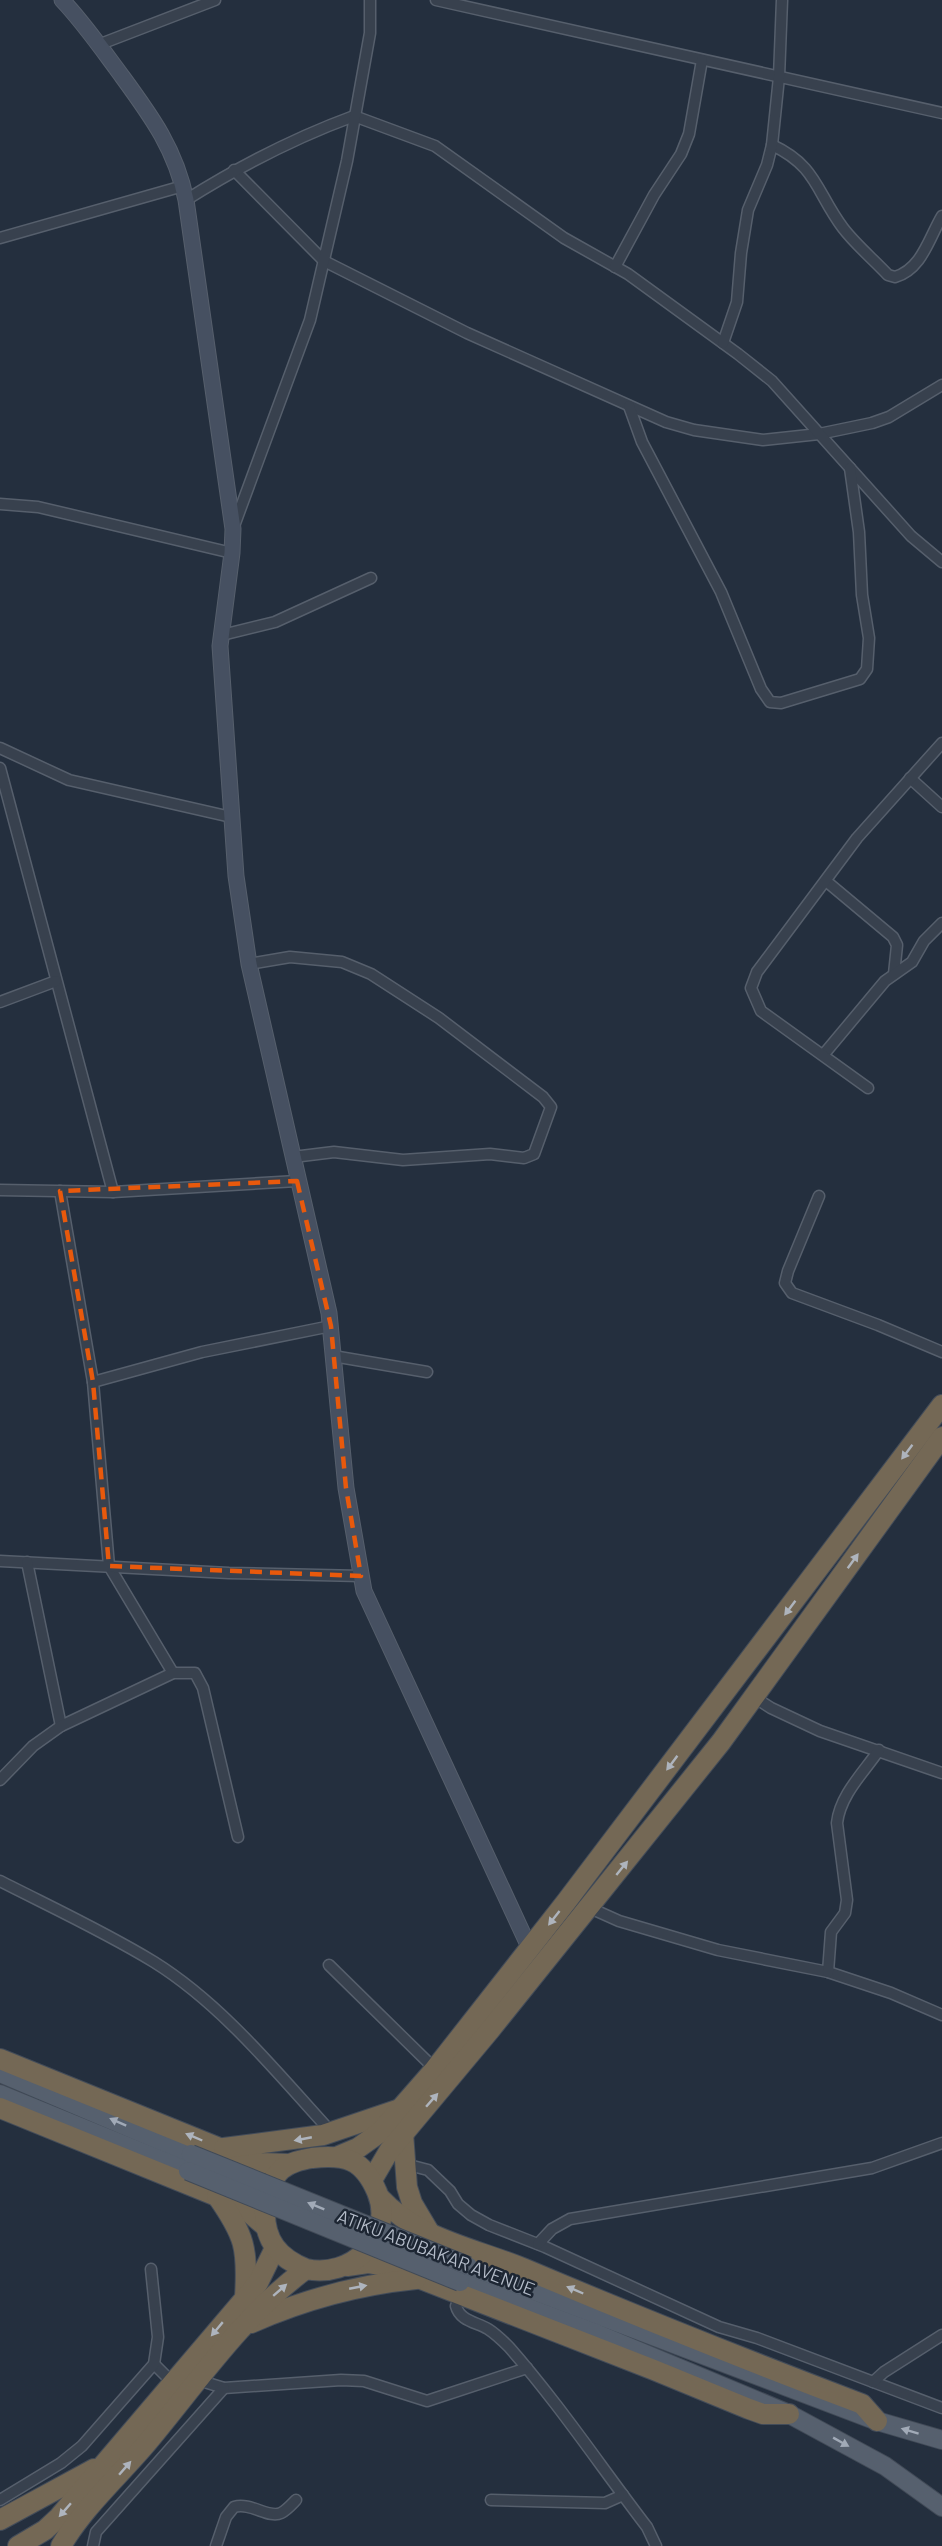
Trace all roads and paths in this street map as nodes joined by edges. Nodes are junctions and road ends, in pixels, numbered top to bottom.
1 (62, 0) edge
2 (214, 0) edge
3 (370, 0) edge
4 (436, 0) edge
5 (782, 0) edge
6 (98, 45) junction
7 (702, 60) junction
8 (779, 77) junction
9 (942, 113) edge
10 (354, 116) junction
11 (772, 146) junction
12 (234, 170) junction
13 (184, 193) junction
14 (942, 216) edge
15 (0, 238) edge
16 (324, 261) junction
17 (615, 267) junction
18 (723, 343) junction
19 (942, 385) edge
20 (629, 406) junction
21 (819, 434) junction
22 (850, 468) junction
23 (0, 504) edge
24 (233, 529) junction
25 (232, 554) junction
26 (942, 562) edge
27 (371, 578) dead end
28 (222, 635) junction
29 (942, 743) edge
30 (0, 748) edge
31 (0, 768) edge
32 (910, 778) junction
33 (942, 807) edge
34 (231, 817) junction
35 (826, 881) junction
36 (942, 923) edge
37 (249, 964) junction
38 (894, 974) junction
39 (56, 981) junction
40 (0, 1002) edge
41 (824, 1054) junction
42 (868, 1088) dead end
43 (293, 1157) junction
44 (297, 1181) junction
45 (0, 1190) edge
46 (60, 1191) junction
47 (113, 1192) junction
48 (819, 1196) dead end
49 (331, 1326) junction
50 (942, 1352) edge
51 (333, 1356) junction
52 (427, 1372) dead end
53 (93, 1382) junction
54 (942, 1405) edge
55 (942, 1437) edge
56 (0, 1561) edge
57 (27, 1562) junction
58 (109, 1566) junction
59 (361, 1575) junction
60 (173, 1673) junction
61 (754, 1697) junction
62 (61, 1726) junction
63 (879, 1750) junction
64 (942, 1773) edge
65 (0, 1780) edge
66 (238, 1836) dead end
67 (0, 1881) edge
68 (590, 1908) junction
69 (530, 1949) junction
70 (329, 1965) dead end
71 (828, 1972) junction
72 (942, 2015) edge
73 (0, 2059) edge
74 (435, 2069) junction
75 (0, 2073) edge
76 (0, 2094) edge
77 (0, 2108) edge
78 (399, 2109) junction
79 (332, 2133) junction
80 (403, 2133) junction
81 (942, 2143) edge
82 (221, 2149) junction
83 (339, 2156) junction
84 (190, 2162) junction
85 (289, 2164) junction
86 (405, 2164) junction
87 (376, 2189) junction
88 (217, 2196) junction
89 (265, 2226) junction
90 (431, 2235) junction
91 (538, 2244) junction
92 (275, 2248) junction
93 (345, 2266) junction
94 (306, 2269) junction
95 (151, 2270) dead end
96 (419, 2278) junction
97 (463, 2281) junction
98 (245, 2297) junction
99 (243, 2326) junction
100 (942, 2335) edge
101 (154, 2364) junction
102 (527, 2368) junction
103 (198, 2380) junction
104 (172, 2382) junction
105 (873, 2382) junction
106 (224, 2388) junction
107 (942, 2408) edge
108 (789, 2414) joint
109 (877, 2421) junction
110 (942, 2440) edge
111 (106, 2461) junction
112 (623, 2495) junction
113 (0, 2500) edge
114 (296, 2500) dead end
115 (491, 2500) dead end
116 (942, 2507) edge
117 (0, 2520) edge
118 (75, 2538) edge
119 (18, 2546) edge
120 (61, 2546) edge
121 (93, 2546) edge
122 (216, 2546) edge
123 (656, 2546) edge

1 - 6 street
2 - 6 street
3 - 10 street
4 - 7 street
5 - 8 street
6 - 13 street
7 - 8 street
7 - 17 street
8 - 9 street
8 - 11 street
10 - 12 street
10 - 16 street
10 - 17 street
11 - 14 street
11 - 18 street
12 - 13 street
12 - 16 street
13 - 15 street
13 - 24 street
16 - 20 street
16 - 24 street
17 - 18 street
18 - 21 street
19 - 21 street
20 - 21 street
20 - 22 street
21 - 22 street
22 - 26 street
23 - 25 street
24 - 25 street
25 - 28 street
27 - 28 street
28 - 34 street
29 - 32 street
30 - 34 street
31 - 39 street
32 - 33 street
32 - 35 street
34 - 37 street
35 - 38 street
35 - 41 street
36 - 38 street
37 - 43 street
37 - 43 street
38 - 41 street
39 - 40 street
39 - 47 street
41 - 42 street
43 - 44 street
44 - 47 street
44 - 49 street
45 - 46 street
46 - 47 street
46 - 53 street
48 - 50 street
49 - 51 street
49 - 53 street
51 - 52 street
51 - 59 street
53 - 58 street
54 -> 69 highway
61 -> 55 highway
56 - 57 street
57 - 58 street
57 - 62 street
58 - 59 street
58 - 60 street
59 - 69 street
60 - 62 street
60 - 66 street
61 - 63 street
68 -> 61 highway
62 - 65 street
63 - 64 street
63 - 71 street
67 - 79 street
68 - 71 street
80 -> 68 highway
69 - 74 highway
70 - 74 street
71 - 72 street
82 -> 73 highway
74 - 78 highway
84 -> 75 main road, ATIKU ABUBAKAR AVENUE
76 - 84 main road, ATIKU ABUBAKAR AVENUE
77 - 88 highway
78 - 79 highway
78 - 83 highway
79 -> 82 highway
80 - 86 highway
80 - 87 highway
81 - 91 street
82 - 85 highway
83 - 85 highway
83 - 87 highway
84 - 97 main road, ATIKU ABUBAKAR AVENUE, bridge
85 - 89 highway
86 - 90 highway
86 - 91 street
87 - 90 highway
87 - 93 highway
88 - 89 highway
88 - 98 highway
89 - 92 highway
109 -> 90 highway
91 - 105 street
92 - 94 highway
92 - 98 highway
93 - 94 highway
93 - 96 highway
99 -> 94 highway
95 - 101 street
96 - 97 highway
99 -> 96 highway
97 - 102 street
97 - 108 highway
97 - 109 main road, ATIKU ABUBAKAR AVENUE
98 -> 104 highway
99 - 103 highway
100 - 105 street
101 - 104 street
101 - 113 street
102 - 106 street
102 - 112 street
103 - 106 street
118 -> 103 highway
104 - 111 highway
105 - 107 street
106 - 121 street
108 -> 116 main road
110 -> 109 main road, ATIKU ABUBAKAR AVENUE
111 - 117 highway
111 -> 119 highway
112 - 115 street
112 - 123 street
114 - 122 street
118 - 120 highway

